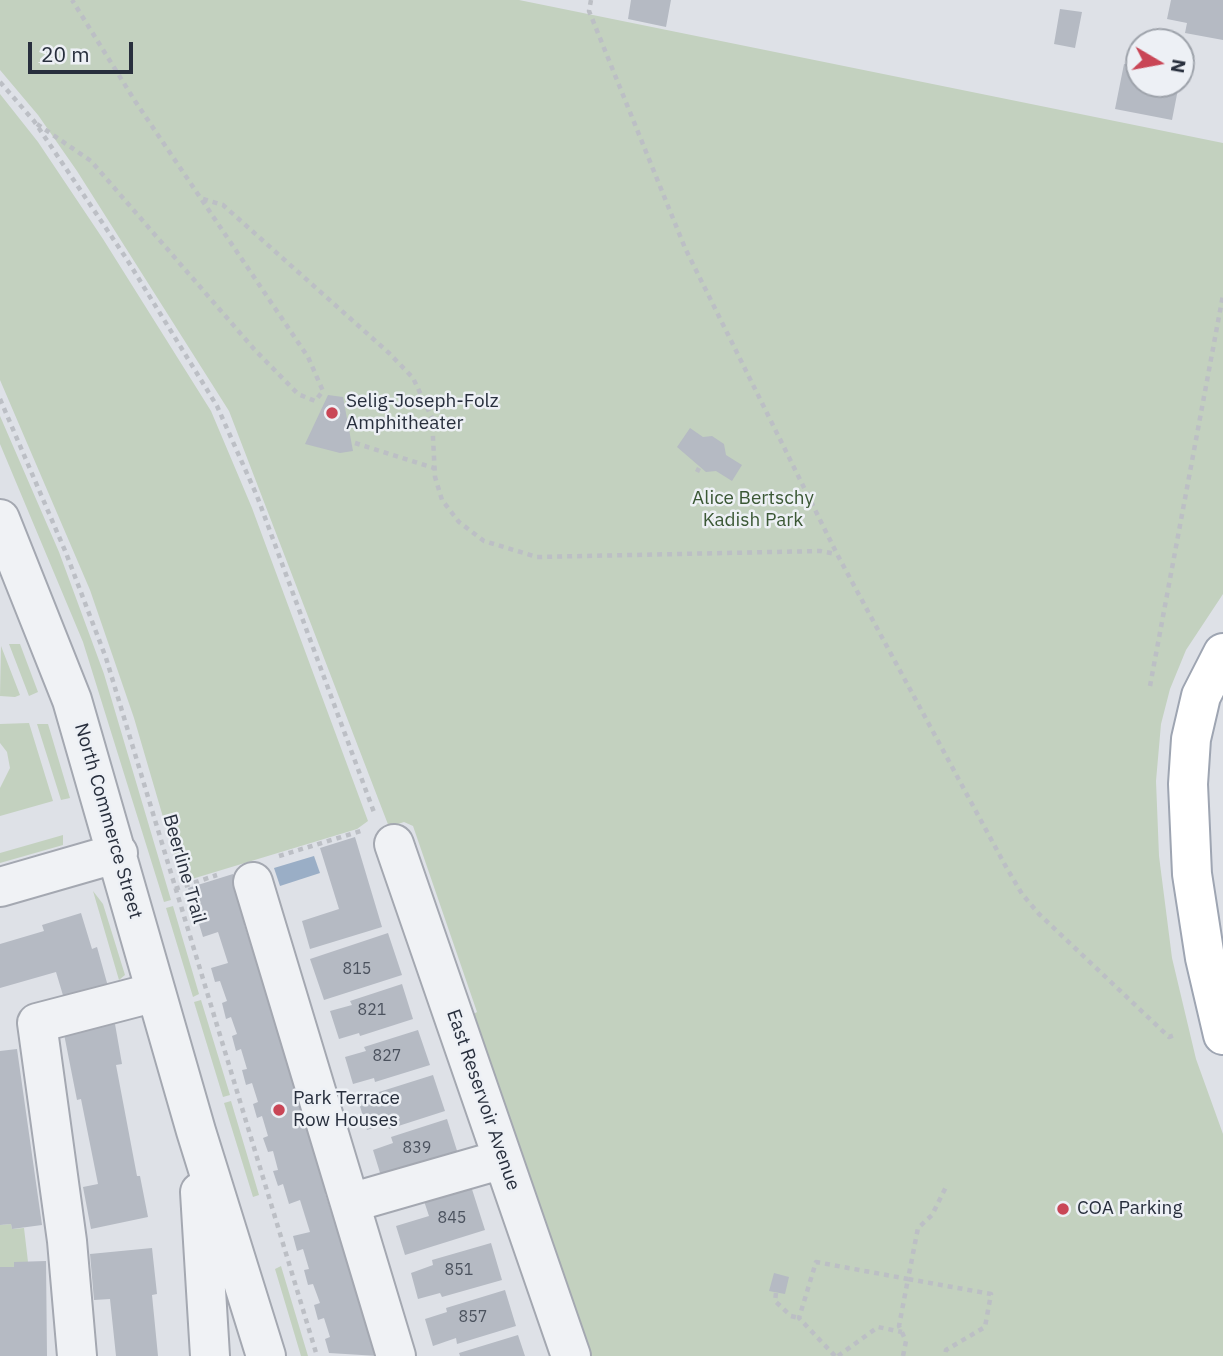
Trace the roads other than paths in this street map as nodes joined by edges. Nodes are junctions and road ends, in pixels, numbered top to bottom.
1 (0, 519) edge
2 (1223, 653) edge
3 (394, 844) road end
4 (118, 853) junction
5 (253, 881) dead end
6 (0, 887) edge
7 (156, 992) junction
8 (1223, 1035) edge
9 (196, 1131) junction
10 (503, 1159) junction
11 (350, 1203) junction
12 (77, 1356) edge
13 (210, 1356) edge
14 (266, 1356) edge
15 (396, 1356) edge
16 (571, 1356) edge

1 - 4 street, North Commerce Street
2 - 8 main road
3 - 10 street, East Reservoir Avenue
4 - 6 street
4 - 7 street, North Commerce Street
5 - 11 street
7 - 9 street, North Commerce Street
7 - 12 street
9 - 13 street, North Commerce Street
9 - 14 street, North Commerce Street
10 - 11 street
10 - 16 street, East Reservoir Avenue
11 - 15 street

